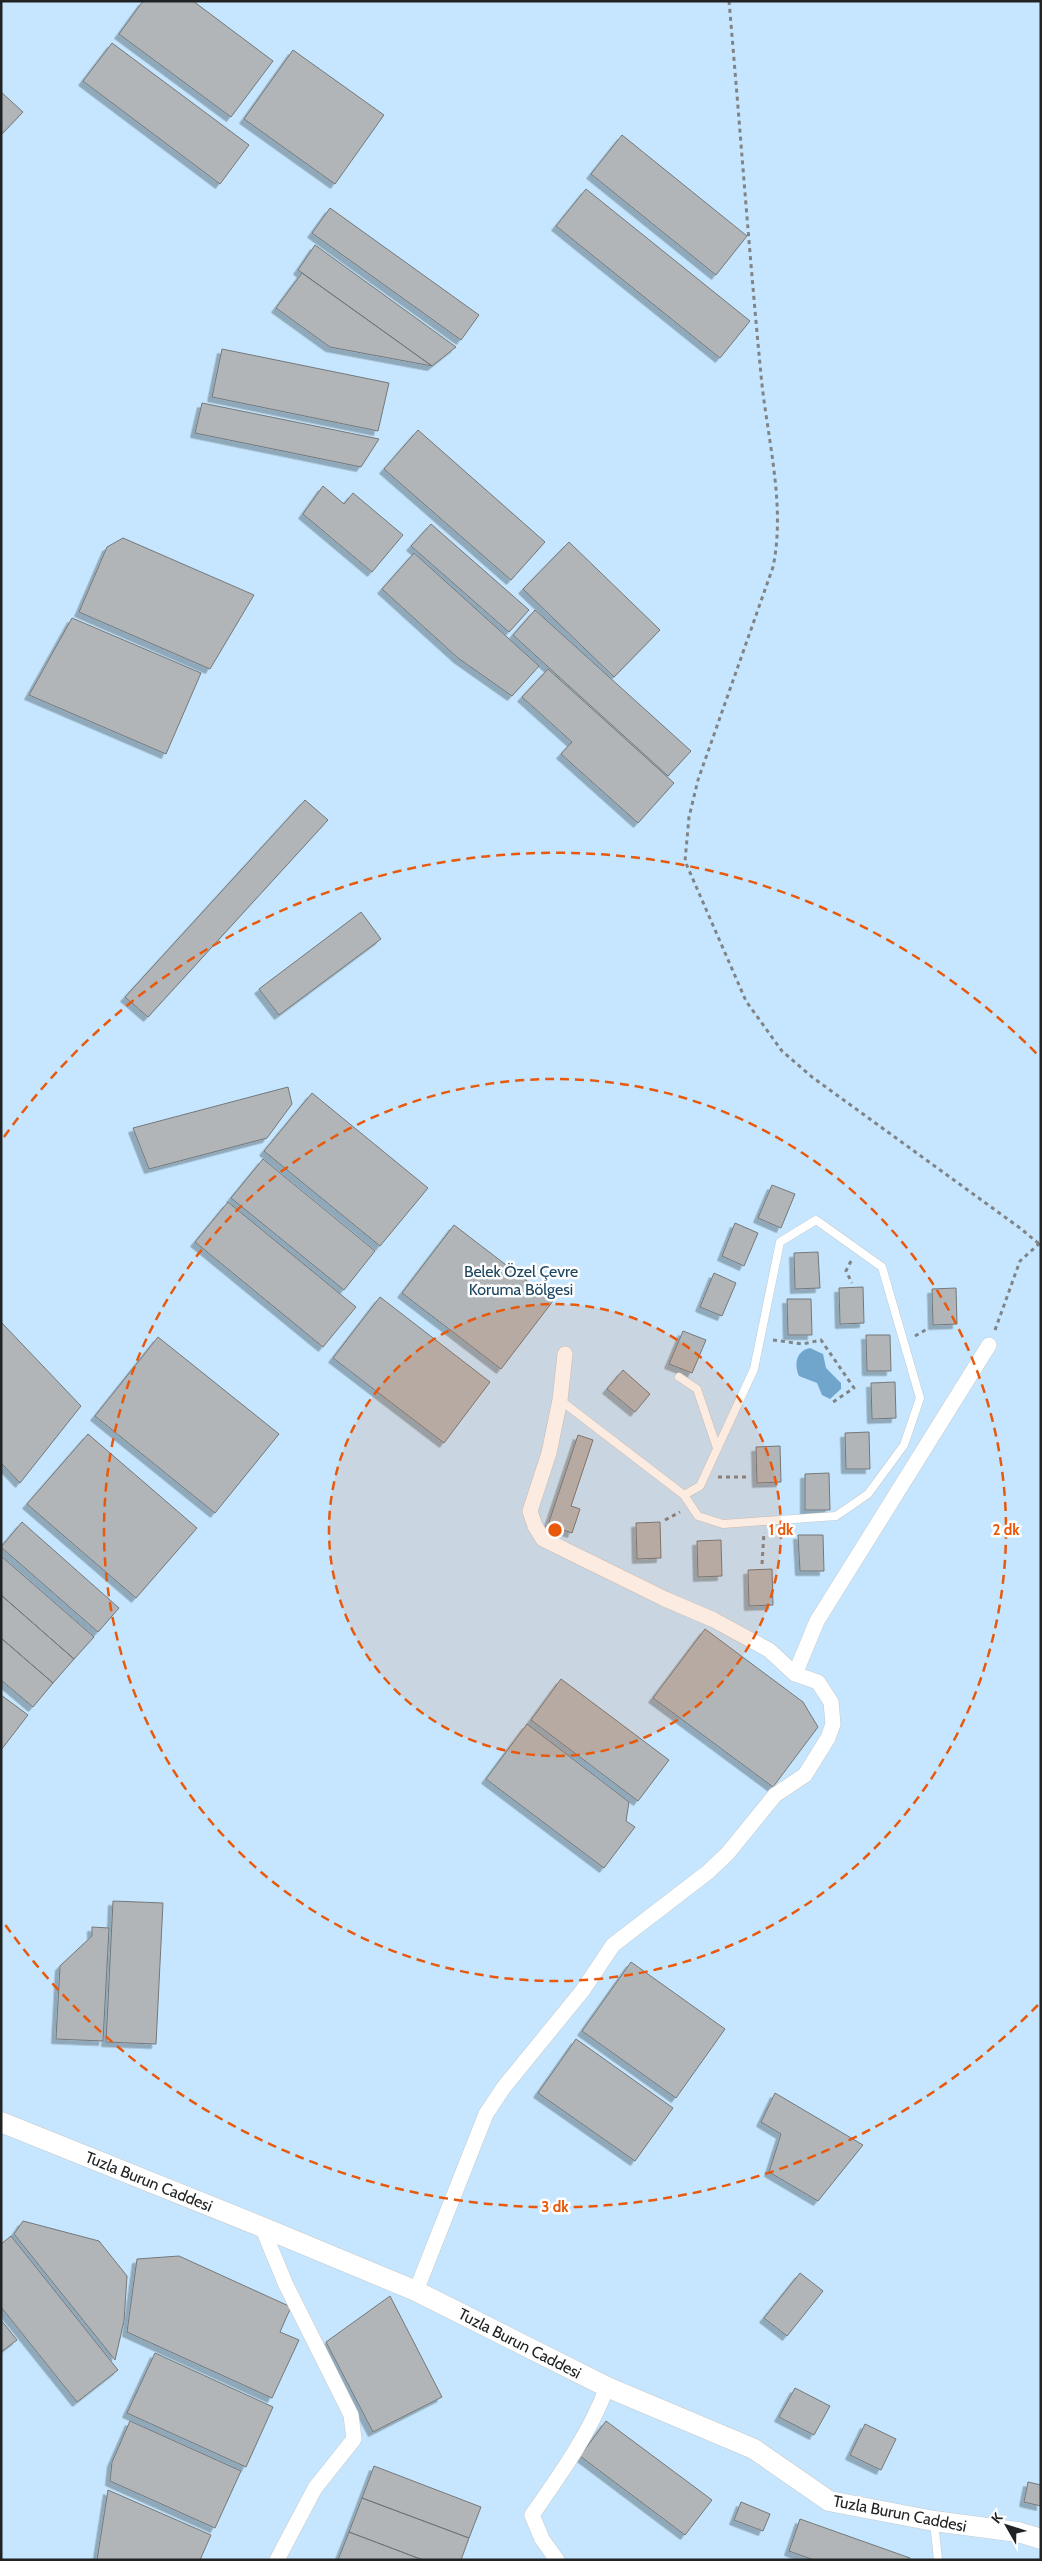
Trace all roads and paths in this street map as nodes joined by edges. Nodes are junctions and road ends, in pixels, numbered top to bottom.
1 (729, 1) edge
2 (1039, 1242) edge
3 (857, 1249) junction
4 (852, 1282) dead end
5 (760, 1339) junction
6 (989, 1345) joint
7 (565, 1354) dead end
8 (679, 1377) dead end
9 (560, 1400) junction
10 (830, 1404) dead end
11 (718, 1448) junction
12 (705, 1476) junction
13 (746, 1477) dead end
14 (684, 1495) junction
15 (765, 1522) junction
16 (762, 1564) dead end
17 (795, 1674) junction
18 (1, 2122) edge
19 (262, 2227) junction
20 (416, 2291) junction
21 (607, 2387) junction
22 (934, 2521) junction
23 (1041, 2539) edge
24 (277, 2560) edge
25 (557, 2560) edge
26 (938, 2560) edge

1 - 2 path
2 - 6 path
3 - 4 path
3 - 5 lane
3 - 15 lane
5 - 10 path
5 - 11 lane
6 - 17 street
7 - 9 street
8 - 11 lane
9 - 14 lane
9 - 17 street
11 - 12 lane
12 - 13 path
12 - 14 lane
14 - 15 lane
15 - 16 path
17 - 20 street
18 - 19 main road, Tuzla Burun Caddesi
19 - 20 main road, Tuzla Burun Caddesi
19 - 24 street
20 - 21 main road, Tuzla Burun Caddesi
21 - 22 main road, Tuzla Burun Caddesi
21 - 25 street
22 - 23 main road, Tuzla Burun Caddesi
22 - 26 lane

